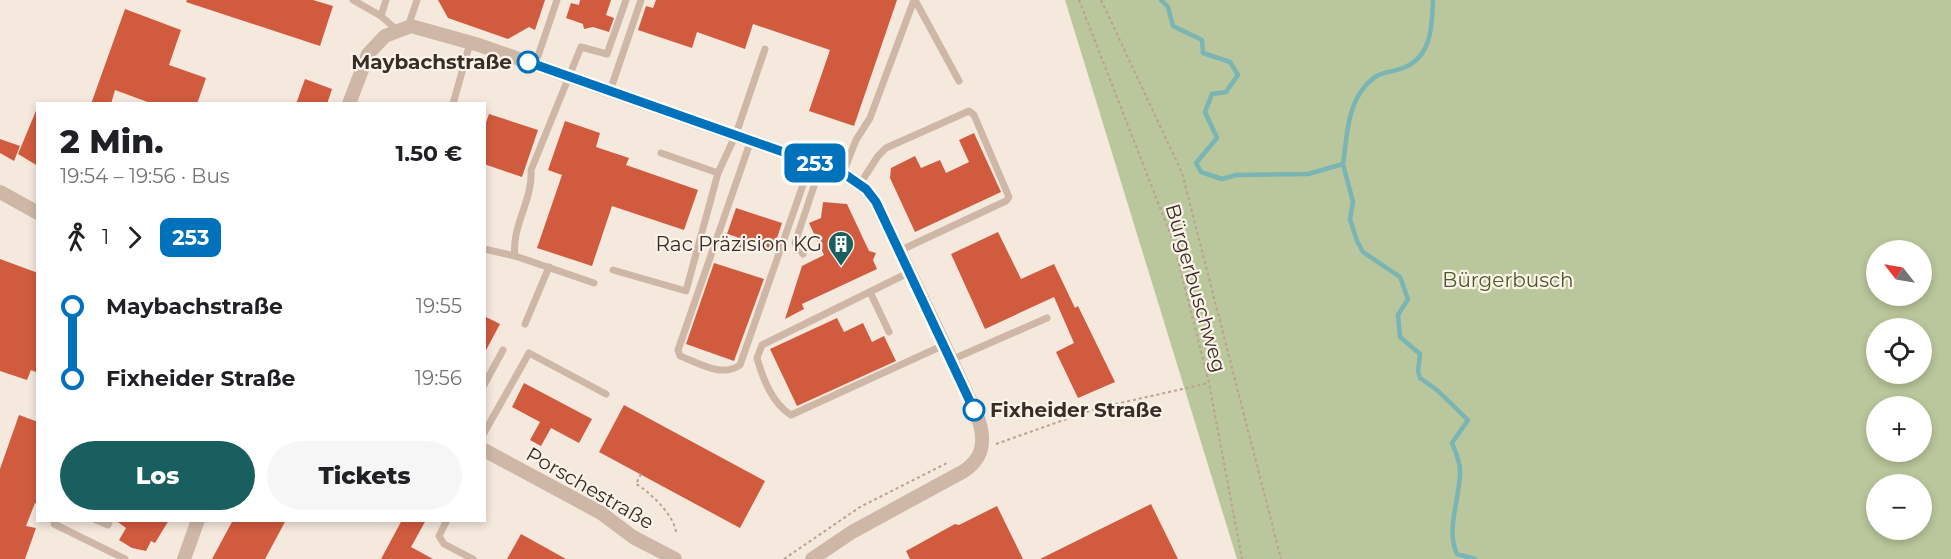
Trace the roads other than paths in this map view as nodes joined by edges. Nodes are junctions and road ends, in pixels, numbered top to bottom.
1 (353, 0) edge
2 (386, 0) edge
3 (417, 0) edge
4 (557, 0) edge
5 (626, 0) edge
6 (641, 0) edge
7 (914, 0) edge
8 (381, 16) junction
9 (403, 29) junction
10 (470, 43) junction
11 (765, 49) dead end
12 (535, 65) junction
13 (570, 77) junction
14 (959, 81) dead end
15 (610, 91) junction
16 (350, 102) edge
17 (454, 102) edge
18 (736, 134) junction
19 (751, 140) junction
20 (661, 153) dead end
21 (816, 163) junction
22 (718, 173) junction
23 (843, 173) junction
24 (860, 184) junction
25 (0, 192) edge
26 (36, 212) edge
27 (486, 249) edge
28 (900, 251) junction
29 (803, 254) dead end
30 (515, 256) junction
31 (549, 267) junction
32 (613, 270) dead end
33 (910, 272) junction
34 (594, 282) dead end
35 (870, 292) junction
36 (1047, 318) dead end
37 (525, 324) dead end
38 (889, 332) dead end
39 (944, 345) junction
40 (503, 350) dead end
41 (951, 360) junction
42 (486, 381) edge
43 (606, 394) dead end
44 (486, 429) edge
45 (486, 451) edge
46 (197, 522) edge
47 (446, 522) edge
48 (54, 524) dead end
49 (818, 557) edge
50 (125, 559) edge
51 (184, 559) edge
52 (473, 559) edge
53 (675, 559) edge

1 - 8 lane
2 - 8 lane
3 - 9 lane
4 - 12 lane
5 - 13 lane
6 - 15 lane
7 - 14 lane
7 - 23 lane
8 - 9 lane
9 - 10 street
9 - 16 street
10 - 12 street
10 - 17 lane
11 - 18 lane
12 - 13 street
13 - 15 street
13 - 30 lane
15 - 18 street
18 - 19 street
18 - 22 lane
19 - 21 street
19 - 21 lane
20 - 22 lane
21 - 23 street
21 - 29 lane
22 - 32 lane
23 - 24 street
24 - 28 street
24 - 28 lane
25 - 26 street
27 - 30 lane
28 - 33 street
30 - 31 lane
31 - 34 lane
31 - 37 lane
33 - 35 lane
33 - 39 street
35 - 38 lane
35 - 39 lane
36 - 41 lane
39 - 41 street
40 - 42 lane
41 - 49 street
43 - 44 lane
45 - 53 street, Porschestraße
46 - 51 street
47 - 52 lane
48 - 50 lane

